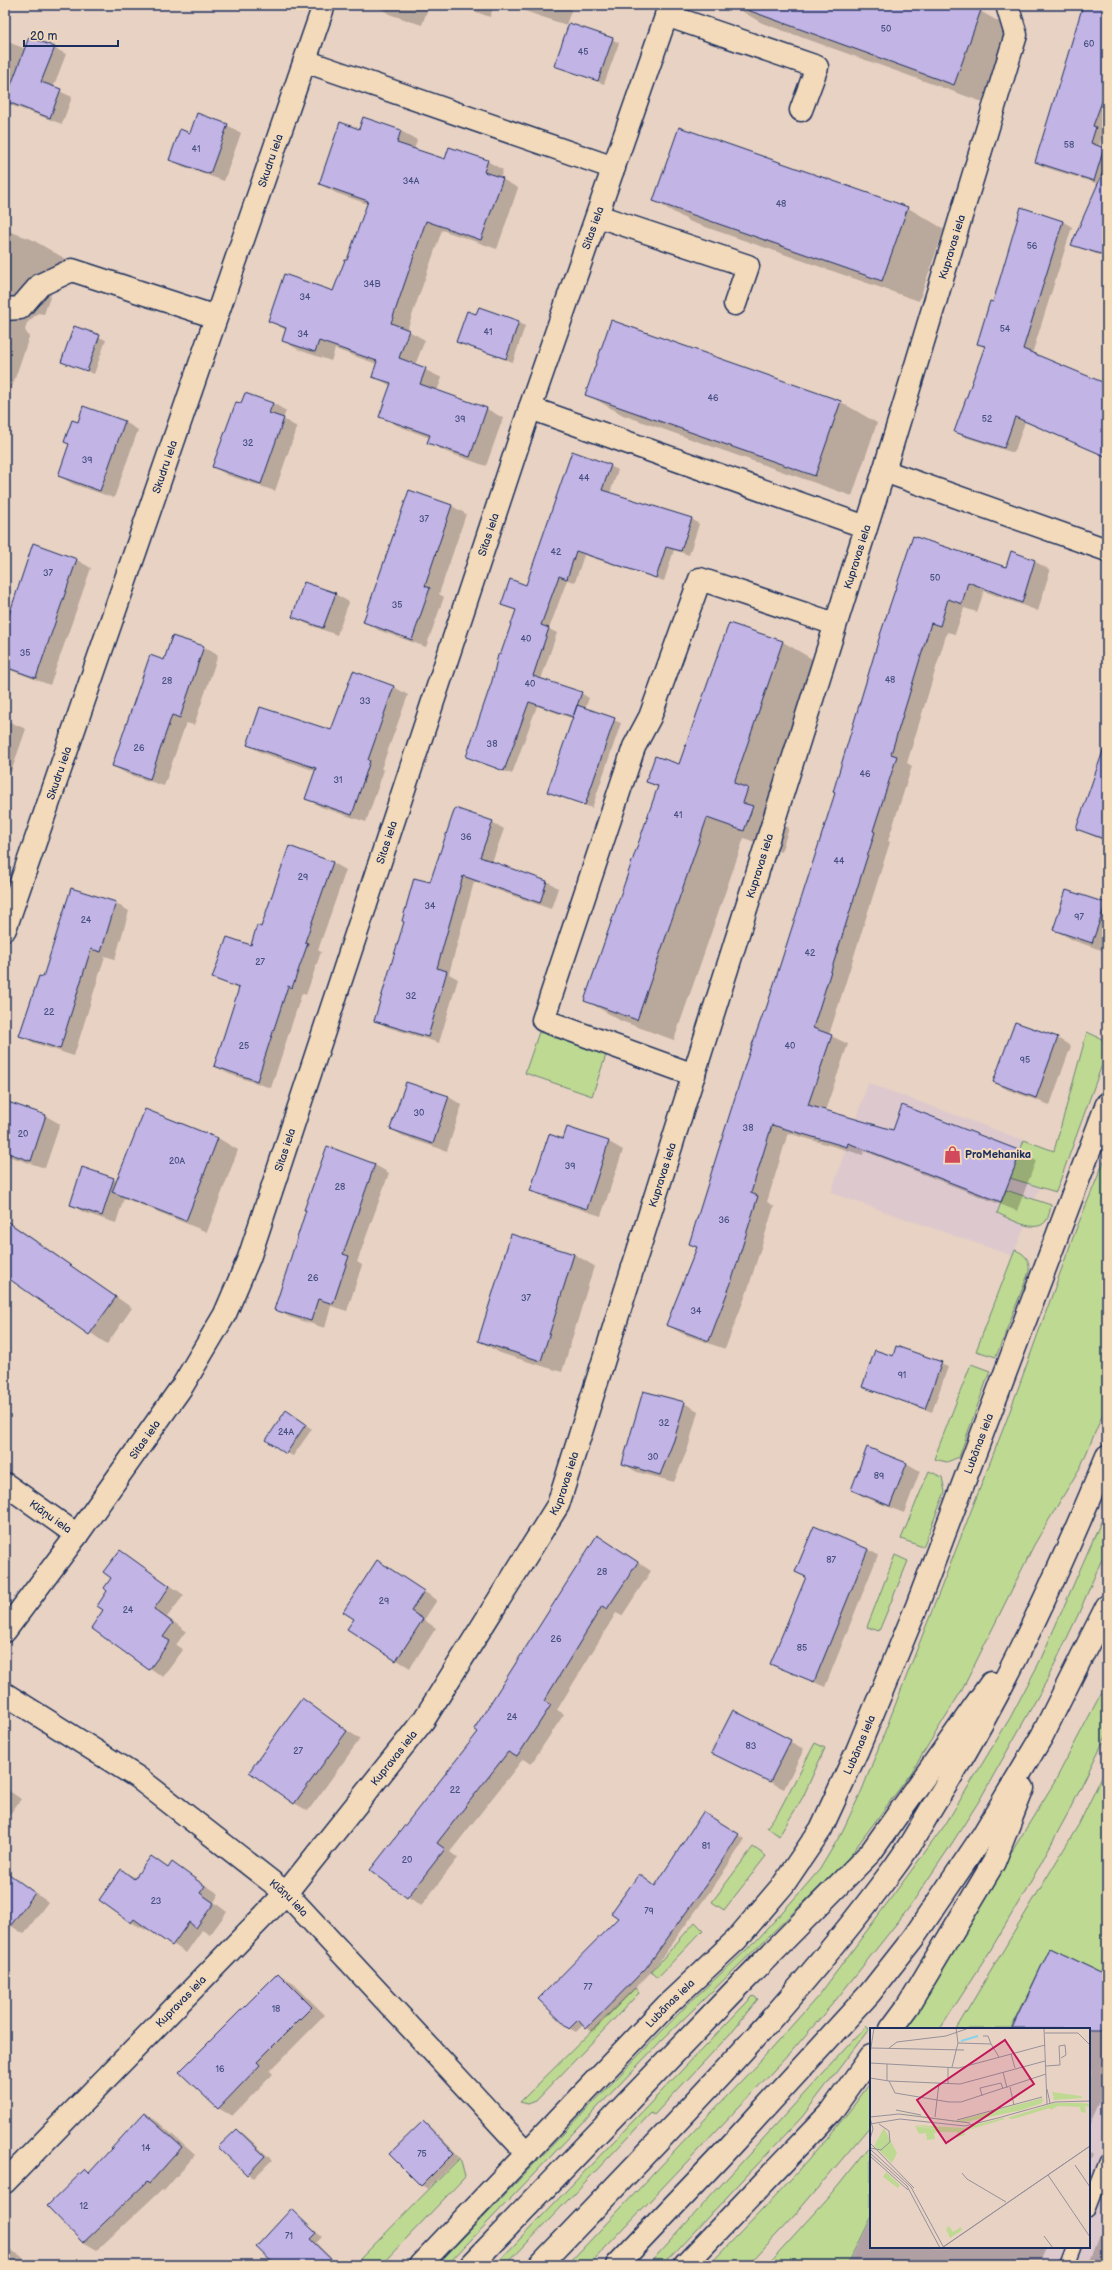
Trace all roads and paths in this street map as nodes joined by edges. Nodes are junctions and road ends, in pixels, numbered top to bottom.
1 (324, 5) edge
2 (1007, 5) edge
3 (668, 10) edge
4 (304, 61) junction
5 (801, 110) dead end
6 (614, 168) junction
7 (598, 216) junction
8 (735, 304) dead end
9 (5, 309) edge
10 (216, 317) junction
11 (530, 408) junction
12 (884, 471) junction
13 (866, 527) junction
14 (1107, 550) edge
15 (835, 624) junction
16 (5, 929) edge
17 (694, 1075) junction
18 (1107, 1104) edge
19 (1107, 1456) edge
20 (5, 1484) edge
21 (77, 1535) junction
22 (1107, 1606) edge
23 (1041, 1611) junction
24 (5, 1631) edge
25 (5, 1694) edge
26 (1042, 1736) junction
27 (286, 1893) junction
28 (892, 2028) edge
29 (870, 2057) edge
30 (527, 2153) junction
31 (1107, 2161) edge
32 (5, 2182) edge
33 (1090, 2205) edge
34 (1074, 2248) edge
35 (420, 2265) edge
36 (471, 2265) edge
37 (540, 2265) edge
38 (617, 2265) edge
39 (685, 2265) edge
40 (1067, 2265) edge

1 - 4 main road, Skudru iela
2 - 12 main road, Kupravas iela
3 - 5 main road
3 - 6 main road, Sitas iela
4 - 6 main road
4 - 10 main road, Skudru iela
6 - 7 main road, Sitas iela
7 - 8 main road
7 - 11 main road, Sitas iela
9 - 10 main road
10 - 16 main road, Skudru iela
11 - 13 main road
11 - 21 main road, Sitas iela
12 - 13 main road, Kupravas iela
12 - 14 main road
13 - 15 main road, Kupravas iela
15 - 17 main road, Kupravas iela
15 - 17 main road
17 - 27 main road, Kupravas iela
18 - 30 main road, Lubānas iela
19 - 23 main road
20 - 21 main road, Klāņu iela
21 - 24 main road, Sitas iela
22 - 26 main road
23 - 36 main road
23 - 37 main road
25 - 27 main road, Klāņu iela
26 - 28 main road
26 - 38 main road
27 - 30 main road, Klāņu iela
27 - 32 main road, Kupravas iela
29 - 39 main road
30 - 35 main road, Lubānas iela
31 - 33 lane
34 - 40 lane

